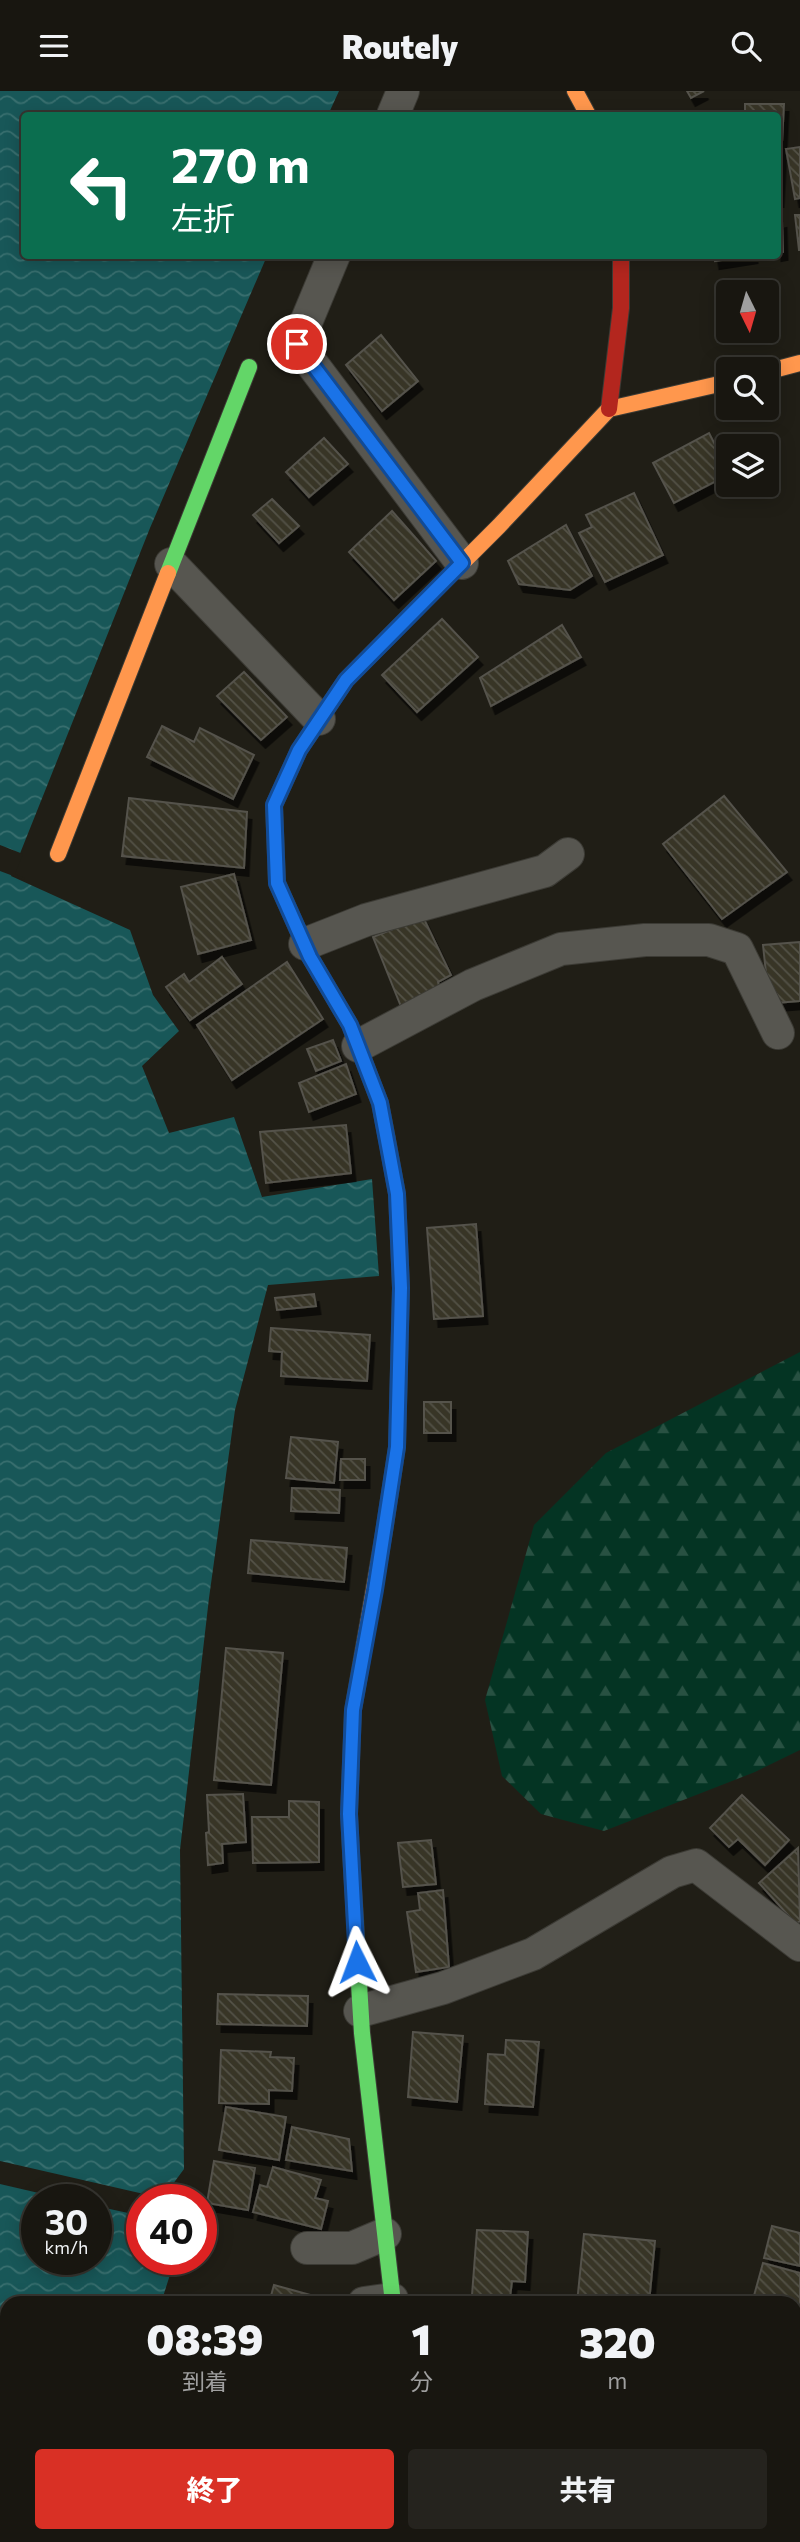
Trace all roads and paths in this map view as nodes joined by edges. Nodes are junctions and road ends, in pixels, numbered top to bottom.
1 (404, 91) edge
2 (575, 91) edge
3 (394, 112) edge
4 (586, 112) edge
5 (332, 259) edge
6 (621, 259) edge
7 (800, 363) edge
8 (249, 367) dead end
9 (779, 369) edge
10 (716, 385) edge
11 (609, 409) junction
12 (462, 563) junction
13 (171, 564) junction
14 (319, 719) junction
15 (58, 854) dead end
16 (568, 854) dead end
17 (304, 944) junction
18 (778, 1033) dead end
19 (358, 1046) junction
20 (800, 1945) edge
21 (360, 2011) junction
22 (385, 2234) junction
23 (307, 2248) dead end
24 (383, 2296) edge

1 - 3 street
2 - 4 street
5 - 12 street
6 - 11 street
7 - 9 street
8 - 13 street
10 - 11 street
11 - 12 street
12 - 14 street
13 - 14 street
13 - 15 street
14 - 17 street
16 - 17 street
17 - 19 street
18 - 19 street
19 - 21 street
20 - 21 street
21 - 22 street
22 - 23 street
22 - 24 street

